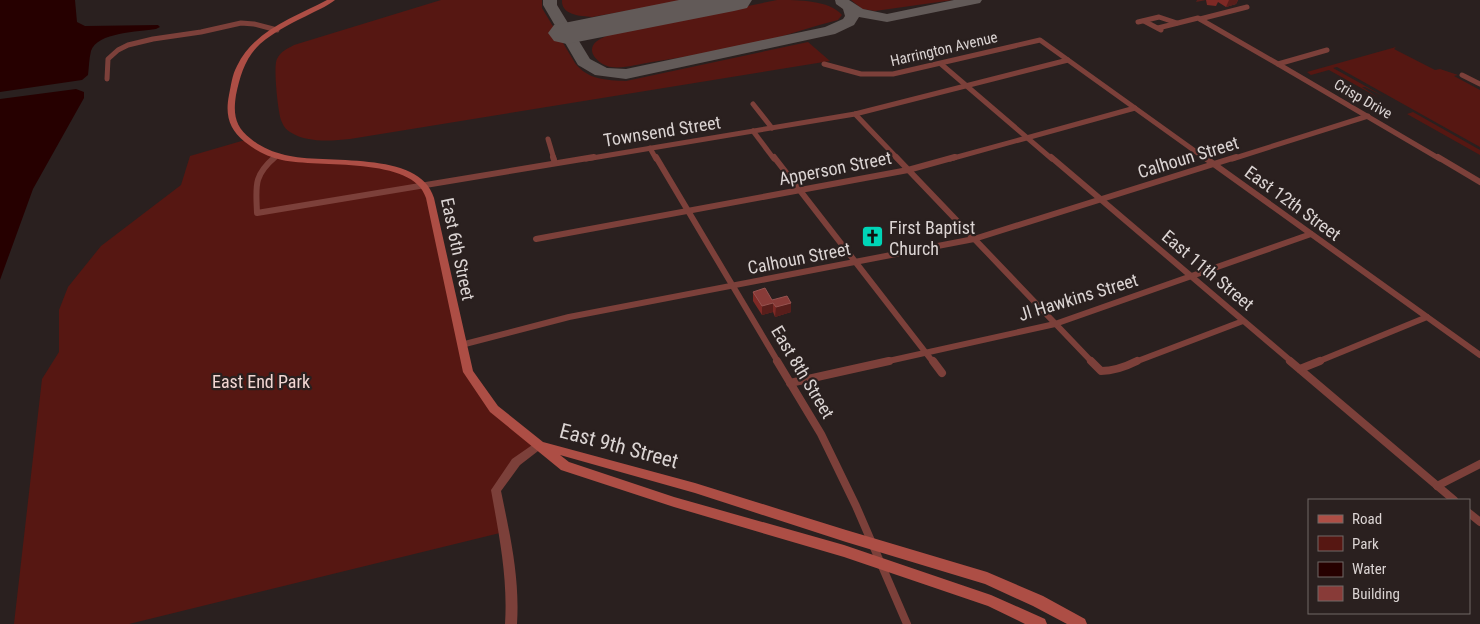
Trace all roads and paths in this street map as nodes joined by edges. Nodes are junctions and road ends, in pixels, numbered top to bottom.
1 (332, 0) edge
2 (1247, 7) dead end
3 (1200, 19) junction
4 (1144, 20) junction
5 (1138, 22) dead end
6 (1175, 24) junction
7 (276, 30) junction
8 (1040, 40) joint
9 (1327, 50) dead end
10 (1068, 60) junction
11 (824, 64) dead end
12 (941, 64) junction
13 (1278, 64) junction
14 (1462, 75) dead end
15 (107, 79) dead end
16 (1480, 84) edge
17 (967, 86) junction
18 (753, 104) dead end
19 (1135, 108) junction
20 (855, 114) junction
21 (1368, 116) junction
22 (772, 128) junction
23 (753, 131) junction
24 (1027, 137) junction
25 (548, 139) dead end
26 (650, 148) junction
27 (276, 156) junction
28 (555, 164) junction
29 (1214, 164) junction
30 (908, 170) junction
31 (1480, 182) edge
32 (425, 186) junction
33 (798, 190) junction
34 (1101, 200) junction
35 (688, 211) junction
36 (1311, 234) junction
37 (536, 239) dead end
38 (974, 239) junction
39 (855, 262) junction
40 (1190, 276) junction
41 (732, 286) junction
42 (1427, 317) junction
43 (1243, 321) junction
44 (1055, 324) junction
45 (461, 345) junction
46 (926, 353) junction
47 (1480, 355) edge
48 (1300, 369) junction
49 (942, 373) dead end
50 (790, 383) junction
51 (538, 444) junction
52 (1480, 464) edge
53 (1437, 486) junction
54 (1453, 499) edge
55 (1470, 514) edge
56 (1480, 522) edge
57 (872, 544) junction
58 (880, 563) junction
59 (510, 624) edge
60 (907, 624) edge
61 (1040, 624) edge
62 (1080, 624) edge

1 - 7 main road, East 6th Street
2 - 3 street
3 - 6 street
3 - 13 street, Crisp Drive
4 - 5 street
4 - 6 street
4 - 6 street
7 - 15 street
7 - 27 main road, East 6th Street
8 - 10 street, East 12th Street
8 - 12 street, Harrington Avenue
9 - 13 street
10 - 17 street, Townsend Street
10 - 19 street, East 12th Street
11 - 12 street, Harrington Avenue
12 - 17 street, East 11th Street
13 - 21 street, Crisp Drive
14 - 16 street
17 - 20 street, Townsend Street
17 - 24 street, East 11th Street
18 - 22 street
19 - 24 street, Apperson Street
19 - 29 street, East 12th Street
20 - 22 street, Townsend Street
20 - 30 street
21 - 29 street, Calhoun Street
21 - 31 street, Crisp Drive
22 - 23 street, Townsend Street
23 - 26 street, Townsend Street
23 - 33 street
24 - 30 street, Apperson Street
24 - 34 street, East 11th Street
25 - 28 street
26 - 28 street, Townsend Street
26 - 35 street, East 8th Street
27 - 32 main road, East 6th Street
27 - 32 street, Townsend Street
28 - 32 street, Townsend Street
29 - 34 street, Calhoun Street
29 - 36 street, East 12th Street
30 - 33 street, Apperson Street
30 - 38 street
32 - 45 main road, East 6th Street
33 - 35 street, Apperson Street
33 - 39 street
34 - 38 street, Calhoun Street
34 - 40 street, East 11th Street
35 - 37 street, Apperson Street
35 - 41 street, East 8th Street
36 - 40 street, Jl Hawkins Street
36 - 42 street, East 12th Street
38 - 39 street, Calhoun Street
38 - 44 street
39 - 41 street, Calhoun Street
39 - 46 street
40 - 43 street, East 11th Street
40 - 44 street, Jl Hawkins Street
41 - 45 street, Calhoun Street
41 - 50 street, East 8th Street
42 - 47 street, East 12th Street
42 - 48 street
43 - 44 street
43 - 48 street, East 11th Street
44 - 46 street, Jl Hawkins Street
45 - 51 main road, East 6th Street
46 - 49 street
46 - 50 street, Jl Hawkins Street
48 - 53 street, East 11th Street
50 - 57 street, East 8th Street
51 - 57 main road, East 9th Street
51 - 58 main road, East 9th Street
51 - 59 street
52 - 53 street
53 - 54 street, East 11th Street
55 - 56 street
57 - 58 street, East 8th Street
57 - 62 main road, East 9th Street
58 - 60 street, East 8th Street
58 - 61 main road, East 9th Street

